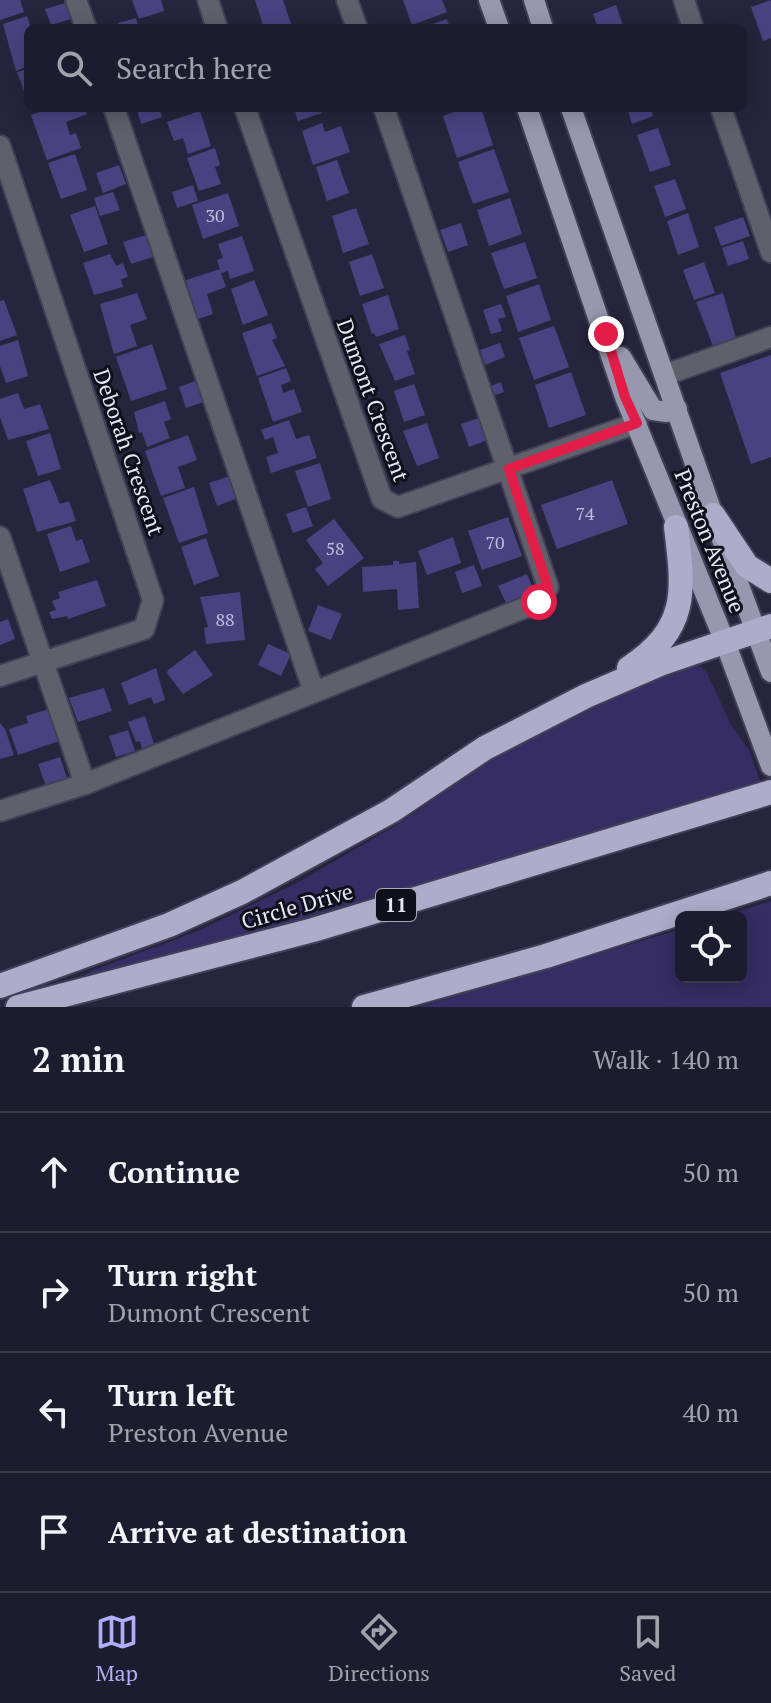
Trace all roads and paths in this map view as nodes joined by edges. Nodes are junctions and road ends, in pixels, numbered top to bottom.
1 (76, 0) edge
2 (208, 0) edge
3 (347, 0) edge
4 (489, 0) edge
5 (534, 0) edge
6 (684, 0) edge
7 (85, 24) edge
8 (216, 24) edge
9 (356, 24) edge
10 (498, 24) edge
11 (542, 24) edge
12 (692, 24) edge
13 (115, 112) edge
14 (246, 112) edge
15 (385, 112) edge
16 (528, 112) edge
17 (572, 112) edge
18 (722, 112) edge
19 (0, 146) edge
20 (771, 252) edge
21 (606, 334) junction
22 (771, 337) edge
23 (665, 375) junction
24 (677, 409) junction
25 (637, 423) junction
26 (509, 469) junction
27 (713, 515) junction
28 (676, 527) junction
29 (0, 537) edge
30 (771, 581) edge
31 (764, 628) edge
32 (725, 642) junction
33 (43, 662) junction
34 (771, 672) edge
35 (0, 676) edge
36 (314, 692) junction
37 (586, 696) junction
38 (769, 760) edge
39 (85, 784) junction
40 (771, 792) edge
41 (0, 811) edge
42 (771, 883) edge
43 (0, 986) edge
44 (18, 1007) edge
45 (364, 1007) edge

1 - 7 street
2 - 8 street
3 - 9 street
4 - 10 main road
5 - 11 main road
6 - 12 street
13 - 36 street
14 - 26 street, Dumont Crescent
15 - 26 street
16 - 21 main road, Preston Avenue
17 - 23 main road, Preston Avenue
18 - 20 street
19 - 33 street, Deborah Crescent
21 - 24 main road, Preston Avenue
21 - 25 main road, Preston Avenue
22 - 23 street
23 - 24 main road, Preston Avenue
24 - 27 main road, Preston Avenue
25 - 26 street, Dumont Crescent
25 - 28 main road, Preston Avenue
26 - 36 street
27 - 30 highway
27 - 31 main road, Preston Avenue
28 - 32 main road, Preston Avenue
28 - 37 highway
29 - 33 street
31 - 32 highway
31 - 34 main road, Preston Avenue
32 - 37 highway
32 - 38 main road, Preston Avenue
33 - 35 street, Deborah Crescent
33 - 39 street
36 - 39 street
37 - 43 highway
39 - 41 street
40 - 44 highway, Circle Drive / 11
42 - 45 highway

